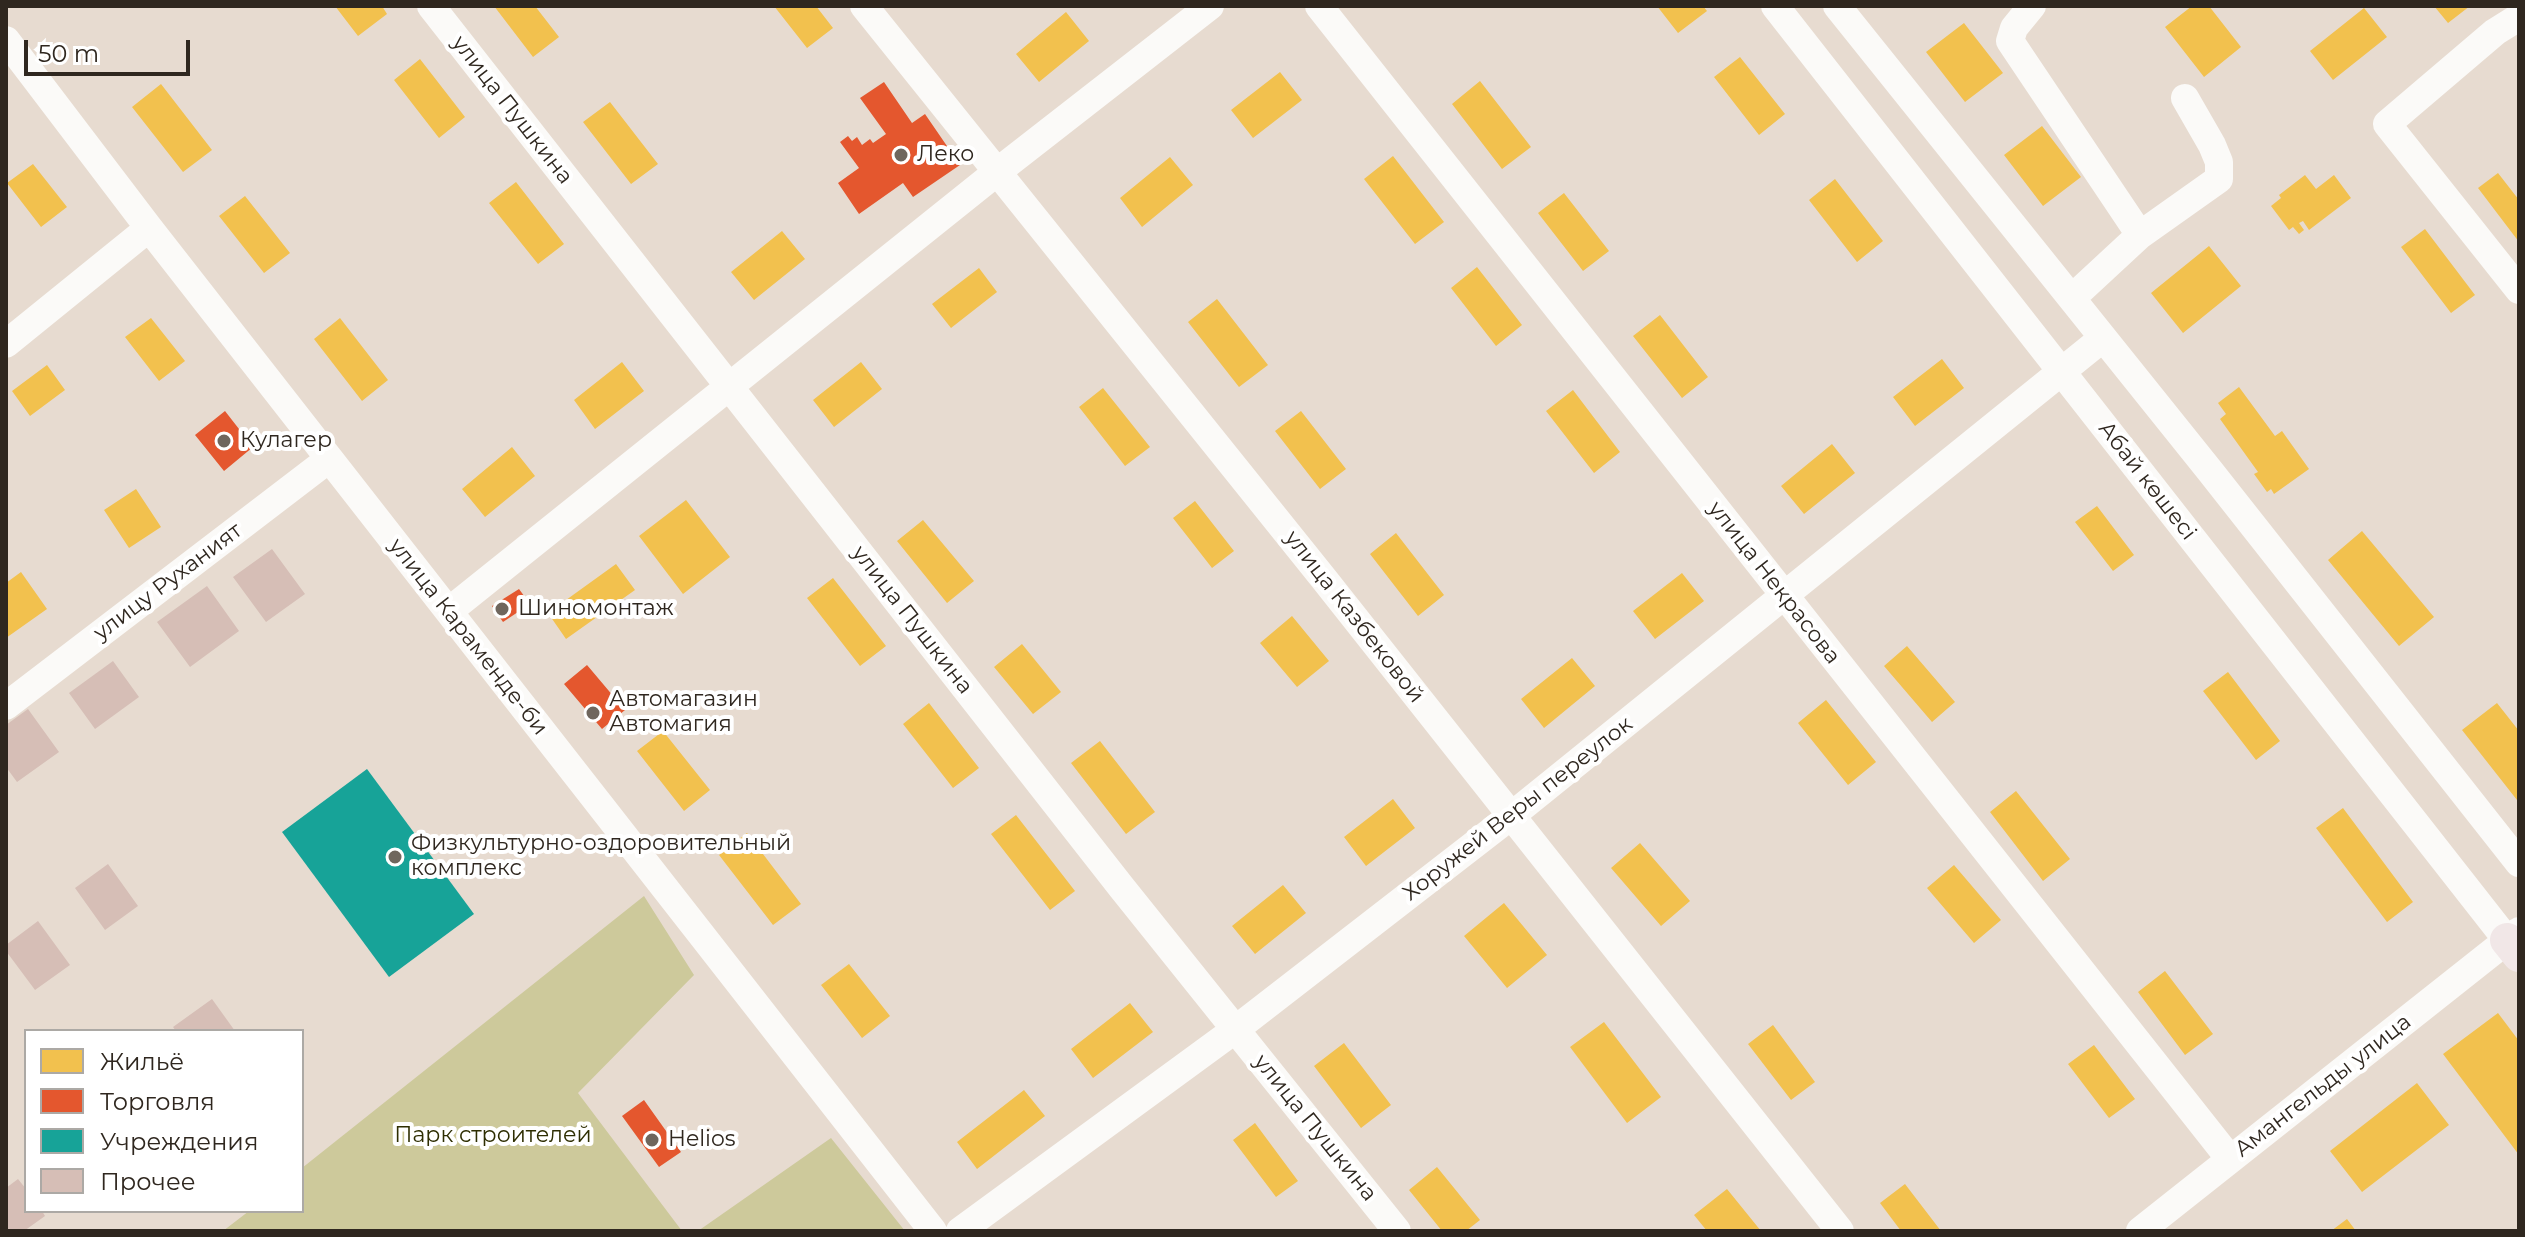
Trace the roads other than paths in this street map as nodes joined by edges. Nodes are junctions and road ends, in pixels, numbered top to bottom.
1 (431, 6) edge
2 (864, 6) edge
3 (1210, 6) edge
4 (1319, 6) edge
5 (1775, 6) edge
6 (1837, 6) edge
7 (2032, 6) edge
8 (2519, 17) edge
9 (6, 40) edge
10 (2185, 98) dead end
11 (997, 172) junction
12 (149, 228) junction
13 (2140, 235) junction
14 (2519, 290) edge
15 (2072, 298) junction
16 (2103, 338) junction
17 (6, 344) edge
18 (2062, 371) junction
19 (729, 386) junction
20 (329, 459) junction
21 (1785, 598) junction
22 (449, 611) junction
23 (6, 706) edge
24 (1511, 816) junction
25 (2519, 863) edge
26 (2515, 942) edge
27 (1236, 1029) junction
28 (2230, 1159) junction
29 (933, 1231) edge
30 (960, 1231) edge
31 (1397, 1231) edge
32 (1840, 1231) edge
33 (2140, 1231) edge

1 - 19 street, улица Пушкина
2 - 11 street, улица Казбековой
3 - 11 street
4 - 21 street, улица Некрасова
5 - 18 street, Абай көшесі
6 - 15 street
7 - 13 street
8 - 14 street
9 - 12 street, улица Караменде-би
10 - 13 street
11 - 19 street
11 - 24 street, улица Казбековой
12 - 17 street
12 - 20 street, улица Караменде-би
13 - 15 street
15 - 16 street
16 - 18 street, Хоружей Веры переулок
16 - 25 street
18 - 21 street, Хоружей Веры переулок
18 - 26 street, Абай көшесі
19 - 22 street
19 - 27 street, улица Пушкина
20 - 22 street, улица Караменде-би
20 - 23 street, улицу Руханият
21 - 24 street, Хоружей Веры переулок
21 - 28 street, улица Некрасова
22 - 29 street, улица Караменде-би
24 - 27 street, Хоружей Веры переулок
24 - 32 street, улица Казбековой
26 - 28 street, Амангельды улица
27 - 30 street, Хоружей Веры переулок
27 - 31 street, улица Пушкина
28 - 33 street, Амангельды улица

